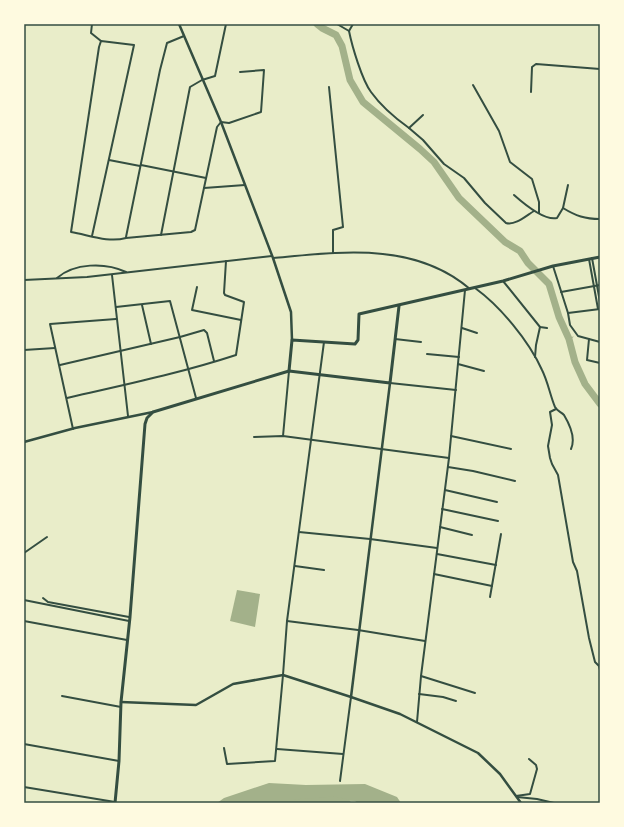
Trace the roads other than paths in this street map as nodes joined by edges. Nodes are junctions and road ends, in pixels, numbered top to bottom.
1 (54, 24) edge
2 (60, 24) edge
3 (92, 24) edge
4 (179, 24) edge
5 (226, 24) edge
6 (337, 24) edge
7 (353, 24) edge
8 (349, 31) junction
9 (184, 36) junction
10 (101, 41) junction
11 (600, 69) edge
12 (240, 72) dead end
13 (202, 80) junction
14 (473, 85) dead end
15 (329, 87) dead end
16 (531, 92) dead end
17 (424, 115) dead end
18 (221, 122) junction
19 (409, 128) junction
20 (109, 160) junction
21 (140, 165) junction
22 (174, 171) junction
23 (206, 178) junction
24 (246, 184) junction
25 (568, 186) dead end
26 (204, 188) junction
27 (514, 195) dead end
28 (563, 208) junction
29 (534, 210) junction
30 (539, 213) junction
31 (600, 219) edge
32 (161, 235) junction
33 (92, 236) junction
34 (126, 238) junction
35 (333, 253) junction
36 (272, 257) junction
37 (600, 257) edge
38 (591, 258) junction
39 (226, 261) junction
40 (553, 266) junction
41 (127, 272) junction
42 (112, 275) junction
43 (57, 278) junction
44 (24, 280) edge
45 (503, 281) junction
46 (597, 286) edge
47 (197, 287) dead end
48 (475, 287) junction
49 (470, 288) junction
50 (464, 290) junction
51 (561, 292) junction
52 (600, 302) edge
53 (142, 305) junction
54 (399, 306) junction
55 (116, 307) junction
56 (599, 309) edge
57 (568, 313) junction
58 (116, 319) junction
59 (241, 320) junction
60 (540, 327) junction
61 (462, 328) junction
62 (547, 328) dead end
63 (477, 333) dead end
64 (180, 337) junction
65 (395, 339) junction
66 (588, 339) junction
67 (292, 340) junction
68 (324, 342) junction
69 (421, 342) dead end
70 (600, 342) edge
71 (151, 344) junction
72 (54, 348) junction
73 (24, 350) edge
74 (121, 351) junction
75 (427, 354) dead end
76 (459, 357) junction
77 (535, 357) junction
78 (214, 362) junction
79 (600, 363) edge
80 (458, 364) junction
81 (60, 365) junction
82 (188, 370) junction
83 (289, 371) junction
84 (484, 372) dead end
85 (320, 374) junction
86 (390, 382) junction
87 (124, 385) junction
88 (456, 390) junction
89 (67, 398) junction
90 (196, 399) junction
91 (556, 409) junction
92 (153, 412) junction
93 (128, 416) junction
94 (72, 428) junction
95 (283, 436) junction
96 (451, 436) junction
97 (254, 437) dead end
98 (312, 440) junction
99 (24, 442) edge
100 (511, 449) dead end
101 (571, 449) dead end
102 (381, 450) junction
103 (450, 458) junction
104 (448, 467) junction
105 (515, 481) dead end
106 (445, 490) junction
107 (498, 502) dead end
108 (442, 509) junction
109 (498, 521) dead end
110 (440, 527) junction
111 (299, 532) junction
112 (502, 534) dead end
113 (472, 535) dead end
114 (47, 537) dead end
115 (370, 539) junction
116 (437, 548) junction
117 (24, 553) edge
118 (437, 554) junction
119 (496, 565) junction
120 (295, 566) junction
121 (324, 570) dead end
122 (434, 574) junction
123 (492, 586) junction
124 (490, 597) dead end
125 (43, 598) dead end
126 (24, 600) edge
127 (130, 619) junction
128 (24, 621) edge
129 (287, 621) junction
130 (358, 630) junction
131 (128, 640) junction
132 (425, 641) junction
133 (600, 670) edge
134 (284, 676) junction
135 (421, 676) junction
136 (475, 693) dead end
137 (419, 694) junction
138 (62, 696) dead end
139 (351, 696) junction
140 (456, 700) dead end
141 (121, 702) junction
142 (121, 707) junction
143 (417, 722) junction
144 (24, 744) edge
145 (224, 748) dead end
146 (276, 749) junction
147 (344, 754) junction
148 (529, 759) dead end
149 (119, 761) junction
150 (340, 781) dead end
151 (24, 787) edge
152 (516, 796) junction
153 (115, 802) edge
154 (521, 803) edge
155 (554, 803) edge

1 - 2 street
3 - 10 street
4 - 9 street
5 - 13 street
6 - 8 street
7 - 8 street
8 - 19 street
9 - 13 street
9 - 21 street
10 - 20 street
10 - 33 street
11 - 16 street
12 - 18 street
13 - 18 street
13 - 22 street
14 - 30 street
15 - 35 street
17 - 19 street
18 - 23 street
18 - 24 street
19 - 29 street
20 - 21 street
20 - 33 street
21 - 22 street
21 - 34 street
22 - 23 street
22 - 32 street
23 - 26 street
24 - 26 street
24 - 36 street
25 - 28 street
26 - 32 street
27 - 29 street
28 - 30 street
28 - 31 street
29 - 30 street
32 - 34 street
33 - 34 street
35 - 36 street
35 - 49 street
36 - 39 street
36 - 67 street
37 - 38 main road
38 - 40 main road
38 - 46 street
39 - 41 street
39 - 59 street
40 - 45 main road
40 - 51 street
41 - 42 street
41 - 43 street
42 - 43 street
42 - 55 street
43 - 44 street
45 - 48 main road
45 - 60 street
46 - 51 street
46 - 52 street
46 - 56 street
47 - 59 street
48 - 49 main road
48 - 77 street
49 - 50 main road
50 - 54 main road
50 - 61 street
51 - 57 street
53 - 55 street
53 - 64 street
53 - 71 street
54 - 65 main road
54 - 68 main road
55 - 58 street
56 - 57 street
57 - 66 street
58 - 72 street
58 - 74 street
59 - 78 street
60 - 62 street
60 - 77 street
61 - 63 street
61 - 76 street
64 - 71 street
64 - 78 street
64 - 82 street
65 - 69 street
65 - 86 main road
66 - 70 street
66 - 79 street
67 - 68 main road
67 - 83 main road
68 - 85 street
71 - 74 street
72 - 73 street
72 - 81 street
74 - 81 street
74 - 87 street
75 - 76 street
76 - 80 street
77 - 91 street
78 - 82 street
80 - 84 street
80 - 88 street
81 - 89 street
82 - 87 street
82 - 90 street
83 - 85 main road
83 - 90 main road
83 - 95 street
85 - 86 main road
85 - 98 street
86 - 88 street
86 - 102 street
87 - 89 street
87 - 93 street
88 - 96 street
89 - 94 street
90 - 92 main road
91 - 101 street
91 - 133 street
92 - 93 street
92 - 127 main road
93 - 94 street
94 - 99 street
95 - 97 street
95 - 98 street
96 - 100 street
96 - 103 street
98 - 102 street
98 - 111 street
102 - 103 street
102 - 115 street
103 - 104 street
104 - 105 street
104 - 106 street
106 - 107 street
106 - 108 street
108 - 109 street
108 - 110 street
110 - 113 street
110 - 116 street
111 - 115 street
111 - 120 street
112 - 119 street
114 - 117 street
115 - 116 street
115 - 130 street
116 - 118 street
118 - 119 street
118 - 122 street
119 - 123 street
120 - 121 street
120 - 129 street
122 - 123 street
122 - 132 street
123 - 124 street
125 - 127 street
126 - 127 street
127 - 131 main road
128 - 131 street
129 - 130 street
129 - 134 street
130 - 132 street
130 - 139 street
131 - 141 main road
132 - 135 street
134 - 139 street
134 - 141 street
134 - 146 street
135 - 136 street
135 - 137 street
137 - 140 street
137 - 143 street
138 - 142 street
139 - 143 street
139 - 147 street
141 - 142 main road
142 - 149 main road
143 - 152 street
144 - 149 street
145 - 146 street
146 - 147 street
147 - 150 street
148 - 152 street
149 - 153 main road
151 - 153 street
152 - 154 street
152 - 155 street

